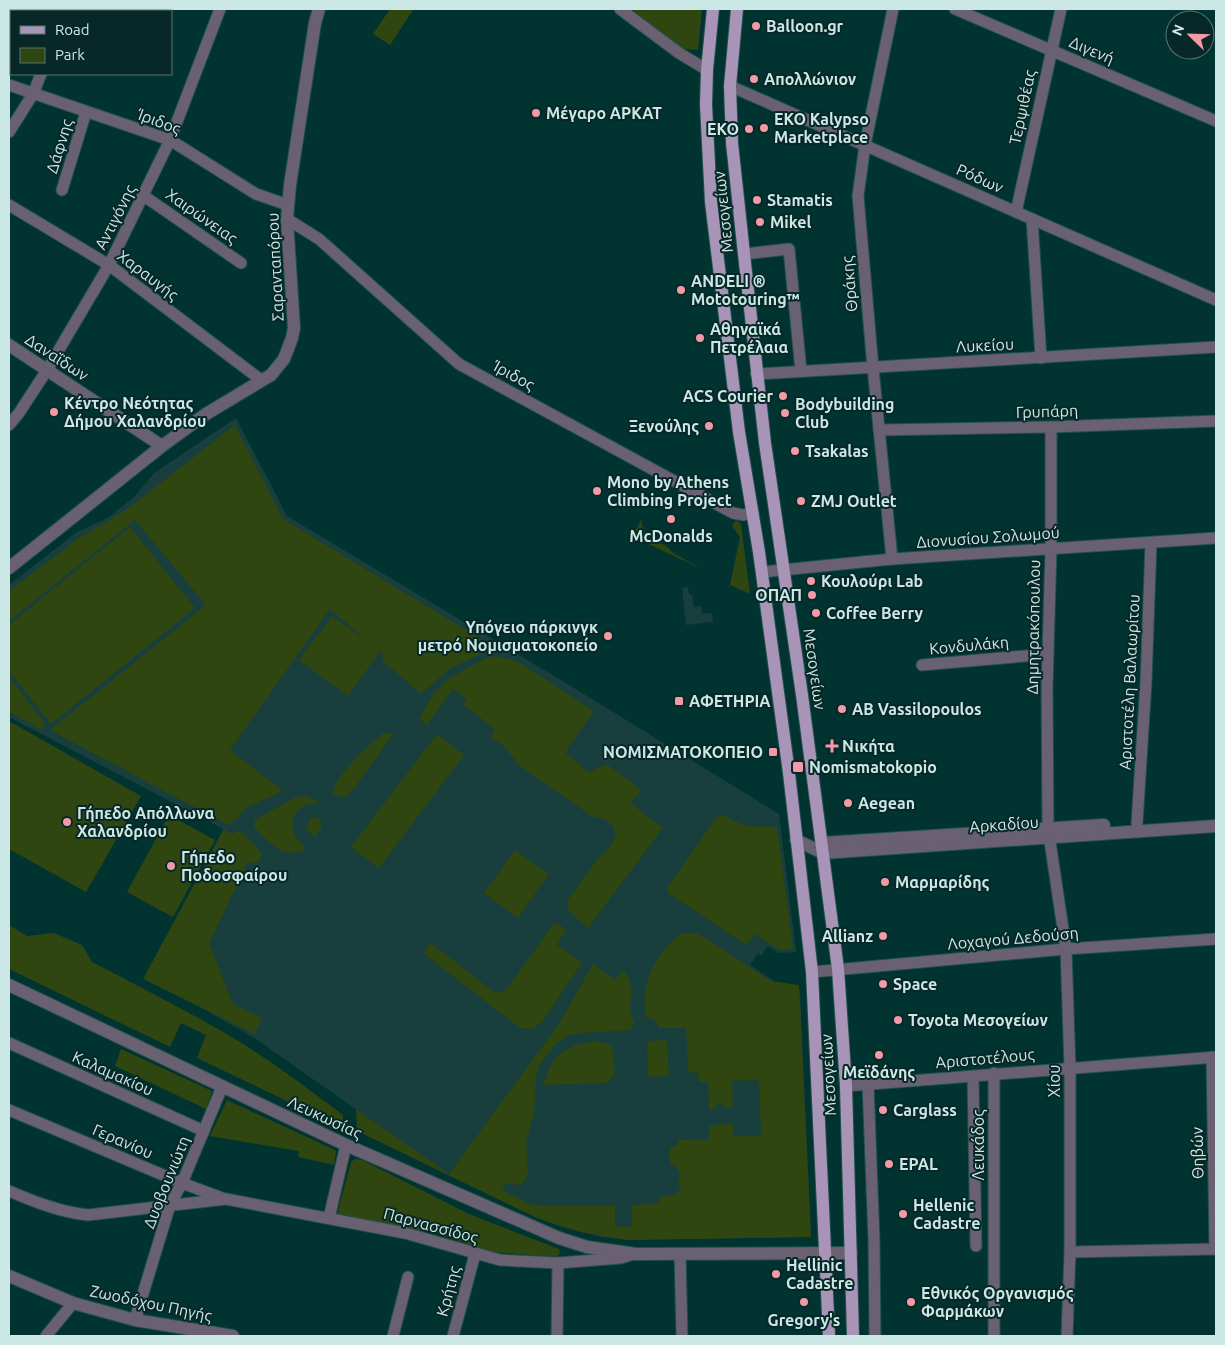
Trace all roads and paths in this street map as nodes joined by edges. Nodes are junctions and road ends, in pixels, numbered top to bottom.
1 (220, 9) edge
2 (319, 9) edge
3 (620, 9) edge
4 (712, 9) edge
5 (737, 9) edge
6 (892, 9) edge
7 (955, 9) edge
8 (1061, 9) edge
9 (1051, 51) junction
10 (707, 70) junction
11 (41, 75) edge
12 (9, 85) edge
13 (730, 86) junction
14 (33, 94) junction
15 (86, 112) junction
16 (1216, 121) edge
17 (9, 132) edge
18 (170, 140) junction
19 (865, 145) junction
20 (62, 190) dead end
21 (144, 196) junction
22 (9, 205) edge
23 (288, 205) junction
24 (1016, 212) junction
25 (287, 219) junction
26 (1032, 219) junction
27 (744, 254) junction
28 (241, 263) dead end
29 (110, 265) junction
30 (1216, 300) edge
31 (9, 345) edge
32 (1216, 347) edge
33 (1041, 358) junction
34 (873, 368) junction
35 (47, 370) junction
36 (801, 371) junction
37 (756, 374) junction
38 (261, 380) junction
39 (1216, 421) edge
40 (9, 425) edge
41 (1051, 427) junction
42 (879, 430) junction
43 (162, 446) junction
44 (753, 514) junction
45 (1216, 538) edge
46 (1151, 543) junction
47 (1051, 549) junction
48 (892, 559) junction
49 (9, 568) edge
50 (783, 570) junction
51 (762, 572) junction
52 (1048, 654) junction
53 (922, 665) dead end
54 (1216, 817) edge
55 (1137, 823) junction
56 (1216, 826) edge
57 (1048, 833) junction
58 (796, 840) junction
59 (822, 848) junction
60 (1216, 939) edge
61 (1066, 949) junction
62 (838, 969) junction
63 (812, 972) junction
64 (9, 984) edge
65 (9, 1043) edge
66 (1214, 1057) edge
67 (1070, 1068) junction
68 (994, 1073) junction
69 (973, 1076) junction
70 (868, 1084) junction
71 (846, 1086) junction
72 (222, 1087) junction
73 (9, 1110) edge
74 (204, 1130) junction
75 (346, 1145) junction
76 (182, 1183) junction
77 (9, 1191) edge
78 (226, 1199) junction
79 (170, 1205) junction
80 (329, 1218) junction
81 (976, 1246) dead end
82 (1216, 1249) edge
83 (1070, 1252) junction
84 (826, 1253) junction
85 (851, 1253) junction
86 (475, 1254) junction
87 (636, 1254) junction
88 (680, 1254) junction
89 (558, 1263) junction
90 (9, 1276) edge
91 (408, 1277) dead end
92 (73, 1303) junction
93 (135, 1320) junction
94 (46, 1336) edge
95 (233, 1336) edge
96 (394, 1336) edge
97 (453, 1336) edge
98 (557, 1336) edge
99 (682, 1336) edge
100 (829, 1336) edge
101 (853, 1336) edge
102 (875, 1336) edge
103 (994, 1336) edge
104 (1067, 1336) edge

1 - 18 street, Αντιγόνης
2 - 23 street, Σαρανταπόρου
3 - 10 street
4 - 10 main road, Μεσογείων
5 - 13 main road, Μεσογείων
6 - 19 street, Θράκης
7 - 9 street, Διγενή
8 - 9 street, Τερψιθέας
9 - 16 street, Διγενή
9 - 24 street, Τερψιθέας
10 - 44 main road, Μεσογείων
11 - 14 street
12 - 14 street, Ίριδος
13 - 19 street, Ρόδων
13 - 27 main road, Μεσογείων
14 - 15 street, Ίριδος
14 - 17 street
15 - 18 street, Ίριδος
15 - 20 street, Δάφνης
18 - 21 street, Αντιγόνης
18 - 23 street, Ίριδος
19 - 24 street, Ρόδων
19 - 34 street, Θράκης
21 - 28 street, Χαιρώνειας
21 - 29 street, Αντιγόνης
22 - 29 street, Χαραυγής
23 - 25 street, Σαρανταπόρου
24 - 26 street, Ρόδων
25 - 38 street, Σαρανταπόρου
25 - 44 street, Ίριδος
26 - 30 street, Ρόδων
26 - 33 street
27 - 36 street
27 - 37 main road, Μεσογείων
29 - 35 street, Αντιγόνης
29 - 38 street, Χαραυγής
31 - 35 street, Δαναΐδων
32 - 33 street, Λυκείου
33 - 34 street, Λυκείου
34 - 36 street, Λυκείου
34 - 42 street, Θράκης
35 - 40 street, Αντιγόνης
35 - 43 street, Δαναΐδων
36 - 37 street, Λυκείου
37 - 50 main road, Μεσογείων
38 - 43 street, Σαρανταπόρου
39 - 41 street, Γρυπάρη
41 - 42 street, Γρυπάρη
41 - 47 street, Δημητρακόπουλου
42 - 48 street, Θράκης
43 - 49 street, Σαρανταπόρου
44 - 51 main road, Μεσογείων
45 - 46 street, Διονυσίου Σολωμού
46 - 47 street, Διονυσίου Σολωμού
46 - 55 street, Αριστοτέλη Βαλαωρίτου
47 - 48 street, Διονυσίου Σολωμού
47 - 52 street, Δημητρακόπουλου
48 - 50 street, Διονυσίου Σολωμού
50 - 51 street, Διονυσίου Σολωμού
50 - 59 main road, Μεσογείων
51 - 58 main road, Μεσογείων
52 - 53 street, Κονδυλάκη
52 - 57 street, Δημητρακόπουλου
54 - 55 street, Αρκαδίου
55 - 57 street, Αρκαδίου
56 - 57 street, Αρκαδίου
57 - 59 street, Αρκαδίου
57 - 61 street, Χίου
58 - 59 street, Αρκαδίου
58 - 63 main road, Μεσογείων
59 - 62 main road, Μεσογείων
60 - 61 street, Λοχαγού Δεδούση
61 - 62 street, Λοχαγού Δεδούση
61 - 67 street, Χίου
62 - 63 street, Λοχαγού Δεδούση
62 - 71 main road, Μεσογείων
63 - 84 main road, Μεσογείων
64 - 72 street, Λευκωσίας
65 - 74 street, Καλαμακίου
66 - 67 street, Αριστοτέλους
66 - 82 street, Θηβών
67 - 68 street, Αριστοτέλους
67 - 83 street, Χίου
68 - 69 street, Αριστοτέλους
68 - 103 street, Λευκάδος
69 - 70 street, Αριστοτέλους
69 - 81 street
70 - 71 street, Αριστοτέλους
70 - 102 street
71 - 85 main road, Μεσογείων
72 - 74 street, Δυοβουνιώτη
72 - 75 street, Λευκωσίας
73 - 76 street, Γερανίου
74 - 76 street, Δυοβουνιώτη
75 - 80 street
75 - 87 street, Λευκωσίας
76 - 78 street, Γερανίου
76 - 79 street, Δυοβουνιώτη
77 - 79 street, Παρνασσίδος
78 - 79 street, Παρνασσίδος
78 - 80 street, Παρνασσίδος
79 - 93 street, Δυοβουνιώτη
80 - 86 street, Παρνασσίδος
82 - 83 street
83 - 104 street, Χίου
84 - 85 street, Παρνασσίδος
84 - 88 street, Παρνασσίδος
84 - 100 main road, Μεσογείων
85 - 101 main road, Μεσογείων
86 - 89 street, Παρνασσίδος
86 - 97 street, Κρήτης
87 - 88 street, Παρνασσίδος
87 - 89 street, Παρνασσίδος
88 - 99 street
89 - 98 street
90 - 92 street, Ζωοδόχου Πηγής
91 - 96 street
92 - 93 street, Ζωοδόχου Πηγής
92 - 94 street
93 - 95 street, Ζωοδόχου Πηγής

